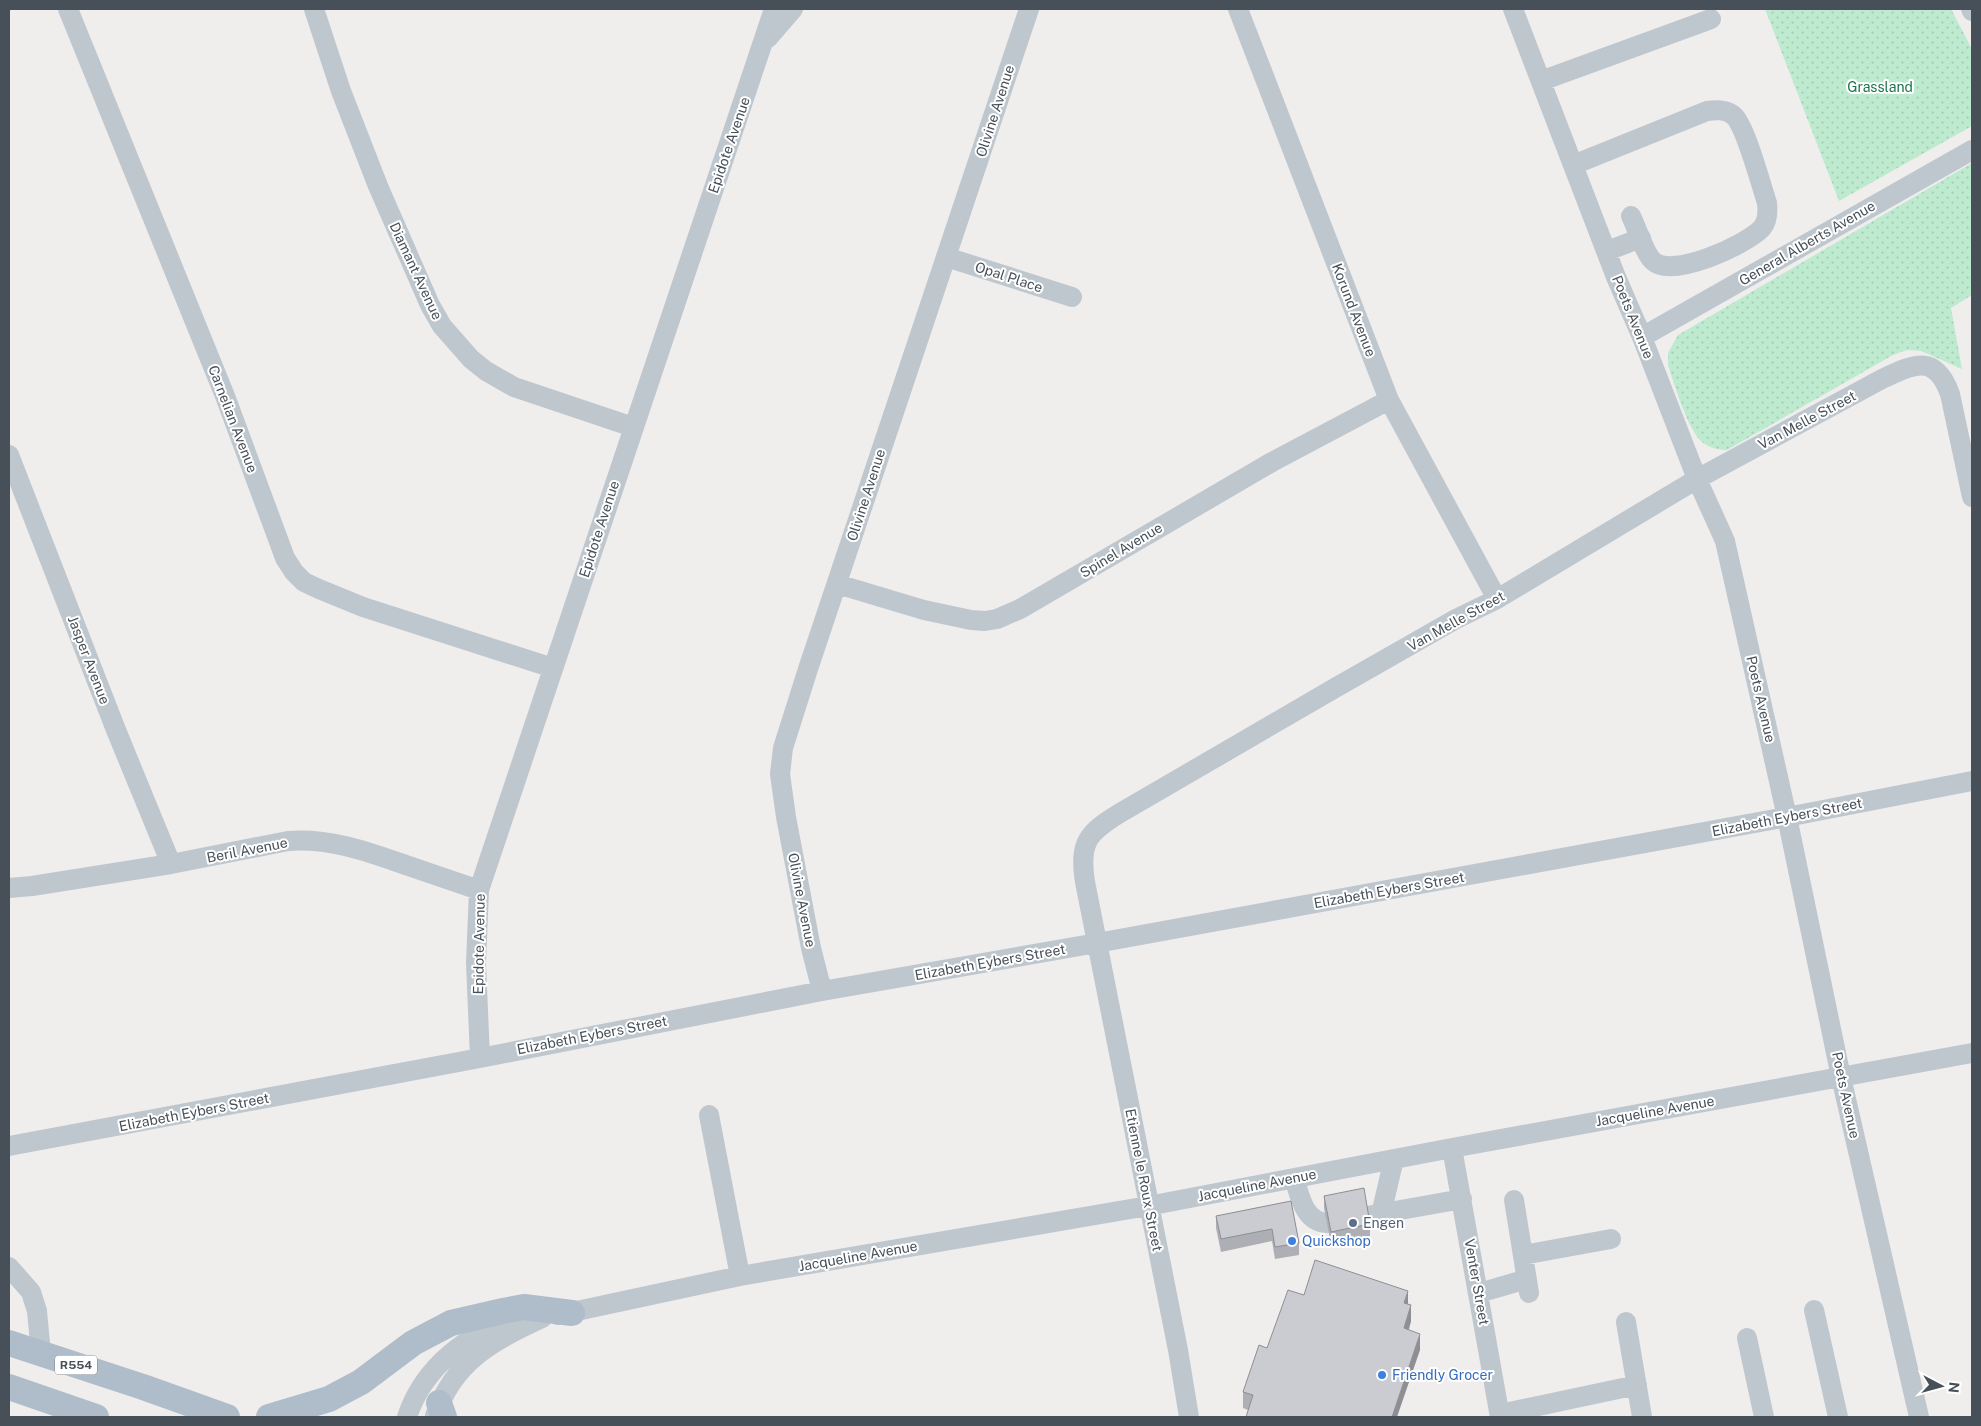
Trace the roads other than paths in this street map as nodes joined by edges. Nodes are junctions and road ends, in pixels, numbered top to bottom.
1 (68, 9) edge
2 (314, 9) edge
3 (774, 9) edge
4 (793, 9) edge
5 (1029, 9) edge
6 (1238, 9) edge
7 (1513, 9) edge
8 (1711, 19) dead end
9 (763, 44) junction
10 (1541, 81) junction
11 (1972, 150) edge
12 (1573, 165) junction
13 (1631, 216) dead end
14 (1641, 238) junction
15 (1606, 251) junction
16 (946, 257) junction
17 (1072, 297) dead end
18 (1642, 337) junction
19 (1389, 400) junction
20 (633, 427) junction
21 (9, 454) edge
22 (1697, 479) junction
23 (1972, 497) edge
24 (837, 584) junction
25 (1497, 599) junction
26 (553, 668) junction
27 (1972, 782) edge
28 (1787, 817) junction
29 (171, 864) junction
30 (9, 888) edge
31 (479, 890) junction
32 (1097, 943) junction
33 (822, 991) junction
34 (1972, 1053) edge
35 (480, 1058) junction
36 (1841, 1077) junction
37 (709, 1115) dead end
38 (9, 1146) edge
39 (1452, 1148) junction
40 (1394, 1159) junction
41 (1294, 1178) junction
42 (1462, 1199) junction
43 (1514, 1200) dead end
44 (1148, 1206) junction
45 (1327, 1223) edge
46 (1611, 1239) dead end
47 (1523, 1255) junction
48 (11, 1275) edge
49 (740, 1276) junction
50 (1479, 1294) junction
51 (1814, 1310) dead end
52 (572, 1313) junction
53 (542, 1318) junction
54 (1626, 1322) dead end
55 (1747, 1338) dead end
56 (9, 1343) edge
57 (41, 1354) junction
58 (1637, 1385) junction
59 (9, 1387) edge
60 (439, 1413) edge
61 (89, 1416) edge
62 (1500, 1416) edge
63 (227, 1417) edge
64 (269, 1417) edge
65 (407, 1417) edge
66 (1188, 1417) edge
67 (1642, 1417) edge
68 (1764, 1417) edge
69 (1838, 1417) edge
70 (1919, 1417) edge

1 - 26 street, Carnelian Avenue
2 - 20 street, Diamant Avenue
3 - 9 street, Epidote Avenue
4 - 9 street
5 - 16 street, Olivine Avenue
6 - 19 street, Korund Avenue
7 - 10 street, Poets Avenue
8 - 10 street
9 - 20 street, Epidote Avenue
10 - 12 street, Poets Avenue
11 - 18 street, General Alberts Avenue
12 - 14 street
12 - 15 street, Poets Avenue
13 - 14 street
14 - 15 street
15 - 18 street, Poets Avenue
16 - 17 street, Opal Place
16 - 24 street, Olivine Avenue
18 - 22 street, Poets Avenue
19 - 24 street, Spinel Avenue
19 - 25 street, Korund Avenue
20 - 26 street, Epidote Avenue
21 - 29 street, Jasper Avenue
22 - 23 street, Van Melle Street
22 - 25 street, Van Melle Street
22 - 28 street, Poets Avenue
24 - 33 street, Olivine Avenue
25 - 32 street, Van Melle Street
26 - 31 street, Epidote Avenue
27 - 28 street, Elizabeth Eybers Street
28 - 32 street, Elizabeth Eybers Street
28 - 36 street, Poets Avenue
29 - 30 street, Beril Avenue
29 - 31 street, Beril Avenue
31 - 35 street, Epidote Avenue
32 - 33 street, Elizabeth Eybers Street
32 - 44 street, Etienne le Roux Street
33 - 35 street, Elizabeth Eybers Street
34 - 36 street, Jacqueline Avenue
35 - 38 street, Elizabeth Eybers Street
36 - 39 street, Jacqueline Avenue
36 - 70 street, Poets Avenue
37 - 49 street
39 - 40 street, Jacqueline Avenue
39 - 42 street, Venter Street
40 - 41 street, Jacqueline Avenue
40 - 42 street
41 - 44 street, Jacqueline Avenue
41 - 45 street
42 - 50 street, Venter Street
43 - 47 street
44 - 49 street, Jacqueline Avenue
44 - 66 street, Etienne le Roux Street
46 - 47 street
47 - 50 street
48 - 57 street
49 - 52 street, Jacqueline Avenue
50 - 62 street, Venter Street
51 - 69 street
52 - 53 street, Jacqueline Avenue
52 - 64 main road
53 - 60 street, Jacqueline Avenue
53 - 65 street, Jacqueline Avenue
54 - 58 street
55 - 68 street
56 - 57 main road, R554
57 - 63 main road, R554
58 - 62 street
58 - 67 street
59 - 61 main road

